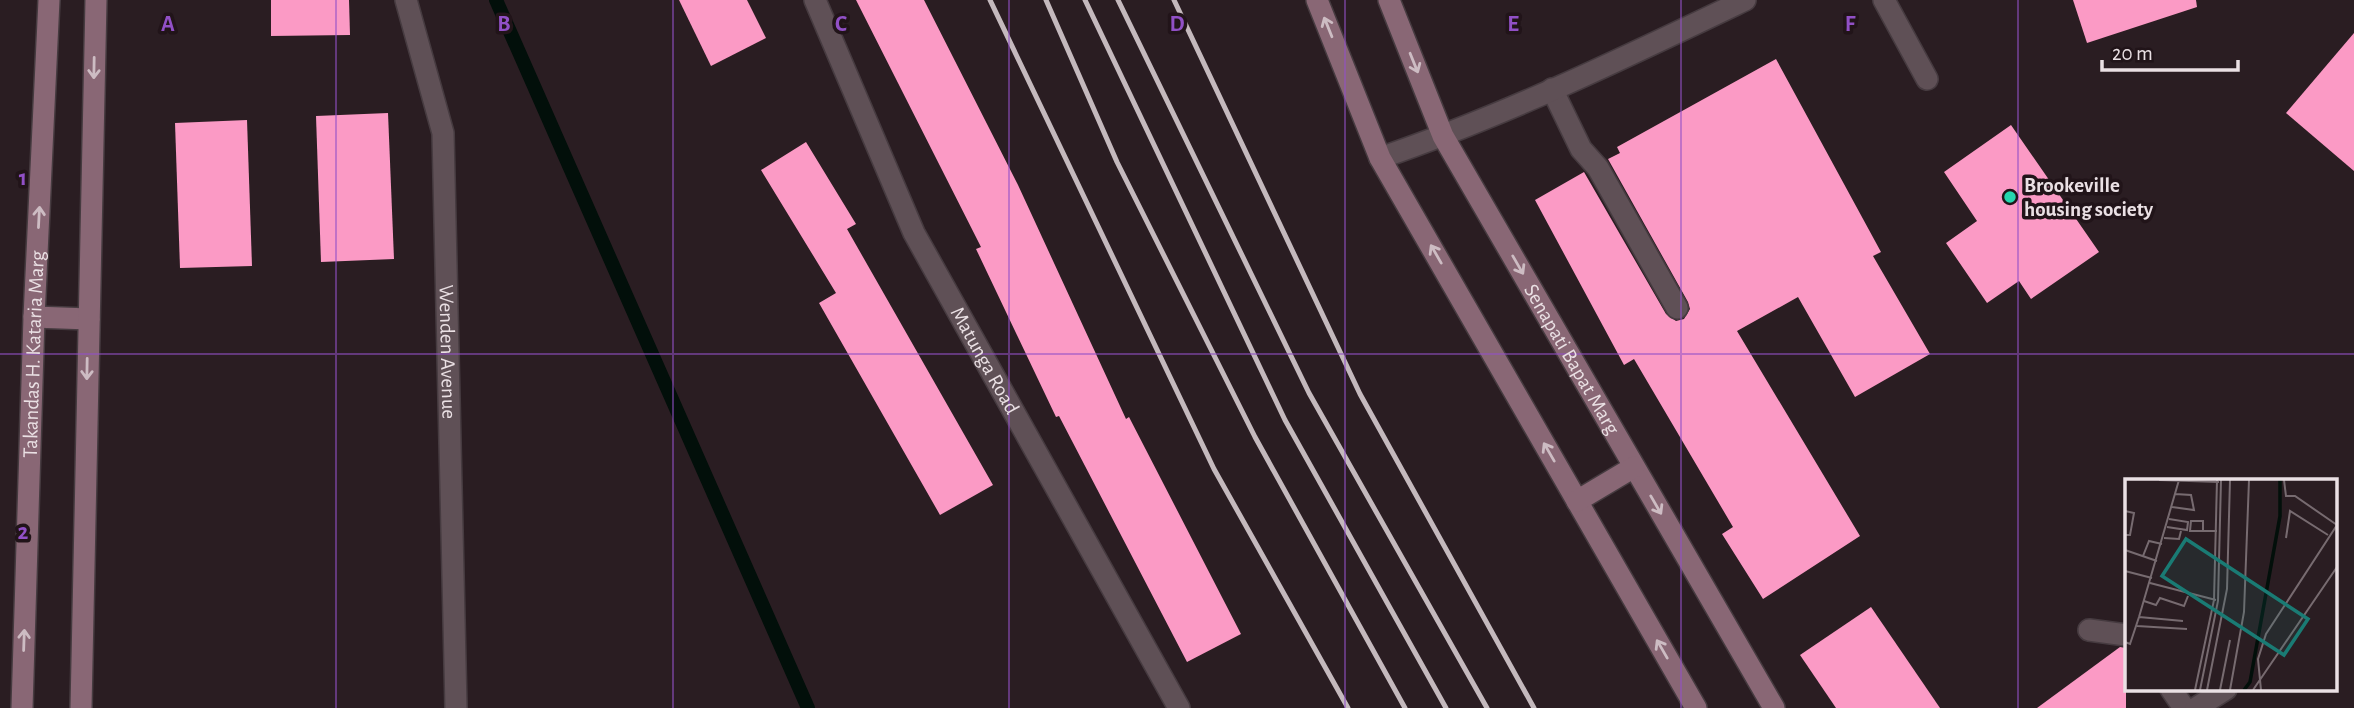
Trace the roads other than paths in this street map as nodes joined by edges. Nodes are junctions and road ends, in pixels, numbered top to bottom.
1 (49, 0) edge
2 (96, 0) edge
3 (406, 0) edge
4 (815, 0) edge
5 (1317, 0) edge
6 (1389, 0) edge
7 (1745, 0) edge
8 (1884, 0) edge
9 (1927, 79) dead end
10 (1552, 89) junction
11 (1443, 136) junction
12 (1380, 158) junction
13 (1677, 308) dead end
14 (34, 317) junction
15 (89, 319) junction
16 (1634, 467) junction
17 (1577, 501) junction
18 (2089, 629) dead end
19 (2125, 635) edge
20 (2172, 690) edge
21 (2225, 690) edge
22 (22, 708) edge
23 (80, 708) edge
24 (456, 708) edge
25 (1179, 708) edge
26 (1696, 708) edge
27 (1774, 708) edge
28 (2184, 708) edge
29 (2196, 708) edge

14 -> 1 main road, Takandas H. Kataria Marg
2 -> 15 main road
3 - 24 street, Wenden Avenue
4 - 25 street, Matunga Road
12 -> 5 main road
6 -> 11 main road, Senapati Bapat Marg
7 - 10 street
8 - 9 street
10 - 11 street
10 - 13 street
11 - 12 street
11 -> 16 main road, Senapati Bapat Marg
17 -> 12 main road
14 - 15 main road
22 -> 14 main road, Takandas H. Kataria Marg
15 -> 23 main road
16 - 17 main road
16 -> 27 main road, Senapati Bapat Marg
26 -> 17 main road
18 - 19 street
20 - 28 street
21 - 29 street

